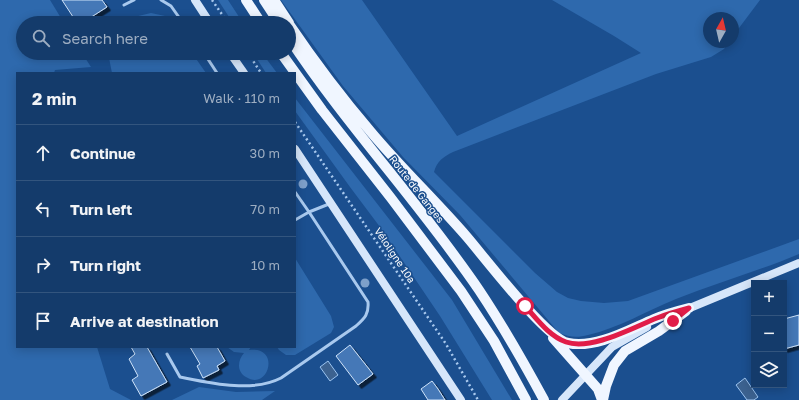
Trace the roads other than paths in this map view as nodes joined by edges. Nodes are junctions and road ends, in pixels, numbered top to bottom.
1 (134, 0) edge
2 (161, 0) edge
3 (195, 0) edge
4 (246, 0) edge
5 (264, 0) edge
6 (274, 0) edge
7 (124, 5) dead end
8 (178, 16) edge
9 (205, 16) edge
10 (256, 16) edge
11 (274, 16) edge
12 (284, 16) edge
13 (296, 34) edge
14 (296, 48) edge
15 (209, 60) edge
16 (235, 60) edge
17 (286, 60) edge
18 (216, 72) edge
19 (243, 72) edge
20 (295, 72) edge
21 (296, 74) edge
22 (296, 150) edge
23 (296, 193) edge
24 (332, 203) junction
25 (309, 212) junction
26 (296, 219) edge
27 (799, 263) edge
28 (689, 308) junction
29 (543, 326) junction
30 (167, 354) dead end
31 (584, 375) junction
32 (461, 400) edge
33 (526, 400) edge
34 (544, 400) edge
35 (562, 400) edge
36 (602, 400) edge

1 - 7 lane
2 - 8 lane
3 - 9 street
4 - 10 main road
5 - 11 main road
6 - 12 main road
13 - 29 main road
14 - 34 main road, Route de Ganges
15 - 18 lane
16 - 19 street
17 - 20 main road
21 - 33 main road
22 - 24 street
23 - 25 lane
24 - 25 lane
24 - 32 street
25 - 26 lane
25 - 30 lane
27 - 28 street
28 - 29 main road
28 - 31 street
28 - 36 main road
29 - 31 main road
31 - 35 street
31 - 36 main road

